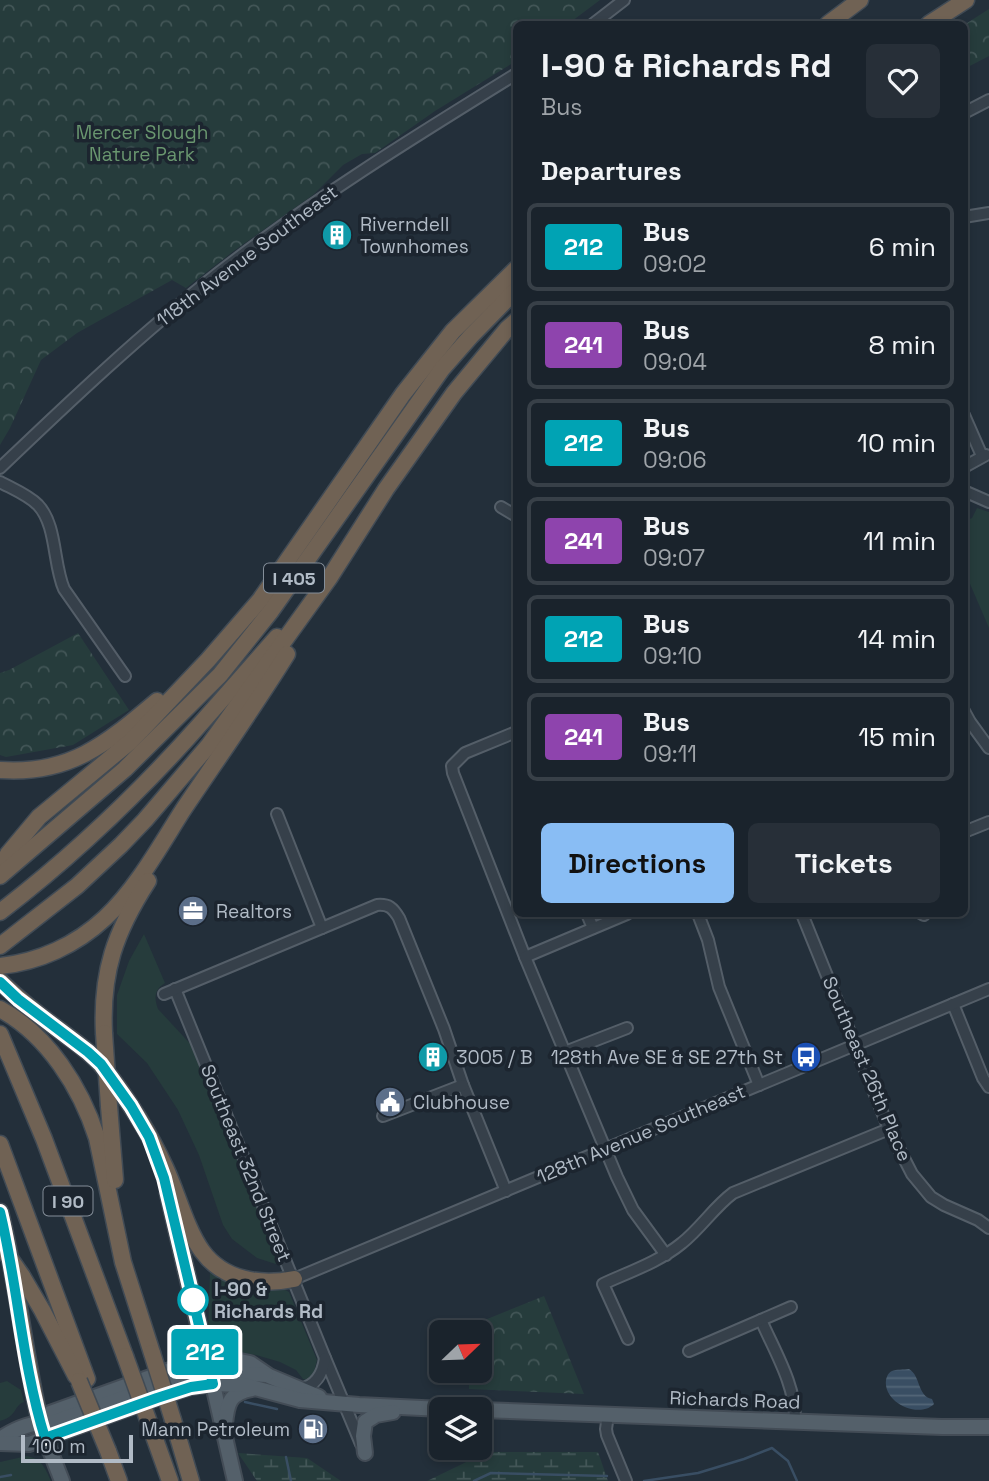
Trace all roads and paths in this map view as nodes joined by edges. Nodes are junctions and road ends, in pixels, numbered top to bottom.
1 (624, 0) edge
2 (860, 0) edge
3 (966, 0) edge
4 (597, 21) edge
5 (832, 21) edge
6 (934, 21) edge
7 (513, 76) edge
8 (989, 100) edge
9 (968, 111) edge
10 (989, 214) edge
11 (968, 217) edge
12 (513, 272) edge
13 (513, 293) edge
14 (513, 324) edge
15 (968, 422) edge
16 (986, 455) edge
17 (968, 465) edge
18 (0, 468) edge
19 (0, 482) edge
20 (968, 493) edge
21 (989, 502) edge
22 (500, 507) dead end
23 (513, 514) edge
24 (354, 538) junction
25 (330, 577) junction
26 (208, 660) junction
27 (125, 676) dead end
28 (247, 716) junction
29 (968, 718) edge
30 (513, 733) edge
31 (989, 748) edge
32 (0, 770) edge
33 (277, 814) dead end
34 (989, 822) edge
35 (968, 830) edge
36 (0, 868) edge
37 (0, 876) edge
38 (0, 912) edge
39 (588, 917) edge
40 (620, 917) edge
41 (699, 917) edge
42 (803, 917) edge
43 (322, 928) junction
44 (593, 928) junction
45 (0, 946) edge
46 (525, 957) junction
47 (0, 966) edge
48 (0, 981) edge
49 (175, 989) junction
50 (989, 989) edge
51 (164, 994) dead end
52 (953, 1004) junction
53 (0, 1009) edge
54 (627, 1028) dead end
55 (0, 1034) edge
56 (855, 1045) junction
57 (565, 1052) junction
58 (463, 1085) junction
59 (759, 1085) junction
60 (988, 1086) edge
61 (383, 1116) dead end
62 (889, 1129) junction
63 (149, 1137) junction
64 (0, 1144) edge
65 (605, 1149) junction
66 (506, 1191) junction
67 (0, 1212) edge
68 (989, 1228) edge
69 (1, 1248) edge
70 (666, 1255) junction
71 (294, 1279) junction
72 (134, 1297) junction
73 (791, 1307) dead end
74 (761, 1320) junction
75 (628, 1339) dead end
76 (690, 1351) dead end
77 (325, 1358) junction
78 (210, 1373) junction
79 (83, 1380) junction
80 (300, 1389) junction
81 (259, 1390) junction
82 (330, 1402) junction
83 (345, 1405) junction
84 (417, 1408) junction
85 (429, 1408) edge
86 (492, 1410) edge
87 (608, 1415) junction
88 (795, 1421) junction
89 (40, 1422) junction
90 (989, 1427) edge
91 (225, 1436) junction
92 (45, 1438) junction
93 (0, 1441) edge
94 (365, 1453) joint
95 (62, 1481) edge
96 (119, 1481) edge
97 (170, 1481) edge
98 (191, 1481) edge
99 (235, 1481) edge
100 (626, 1481) edge

1 - 4 street
2 - 5 highway
3 - 6 highway
7 - 18 street, 118th Avenue Southeast
8 - 9 street
10 - 11 street
12 - 26 highway
13 - 37 highway, I 405
14 - 24 highway, I 405
15 - 16 street
16 - 17 street
19 - 27 street
20 - 21 street
22 - 23 street
24 - 25 highway, I 405
24 - 28 highway
25 - 38 highway
25 - 45 highway, I 405
26 - 32 highway
26 - 36 highway
28 - 47 highway
28 - 72 highway, bridge
29 - 31 street
30 - 46 street
33 - 43 street
34 - 35 street
39 - 44 street
40 - 44 street
41 - 59 street
42 - 56 street, Southeast 26th Place
43 - 49 street
43 - 58 street
44 - 46 street
46 - 57 street
48 - 63 highway
49 - 51 street
49 - 71 street, Southeast 32nd Street
50 - 52 street, 128th Avenue Southeast
52 - 56 street, 128th Avenue Southeast
52 - 60 street
53 - 72 highway
54 - 57 street
55 - 97 highway, I 90, bridge
56 - 59 street, 128th Avenue Southeast
56 - 62 street, Southeast 26th Place
57 - 65 street
58 - 61 street
58 - 66 street
59 - 65 street, 128th Avenue Southeast
62 - 68 street, Southeast 26th Place
62 - 70 street
63 - 71 highway
63 - 78 highway
64 - 79 highway, I 90
65 - 66 street, 128th Avenue Southeast
65 - 70 street
66 - 71 street, 128th Avenue Southeast
67 - 89 highway
69 - 79 highway, bridge
70 - 75 street
71 - 77 street, Southeast 32nd Street
72 - 98 highway, bridge
73 - 74 street
74 - 76 street
74 - 88 street
77 - 80 street
77 - 83 street, Southeast 32nd Street
78 - 80 main road
78 - 81 main road
78 - 89 main road
78 - 91 main road
78 - 92 main road
79 - 96 highway, bridge
80 - 82 main road
81 - 82 main road
81 - 91 main road
82 - 83 main road
83 - 84 main road
83 - 94 street, Southeast 32nd Street
84 - 85 main road
84 - 94 main road
86 - 87 main road, Richards Road
87 - 88 main road, Richards Road
87 - 100 street
88 - 90 main road, Richards Road
89 - 92 main road
89 - 93 main road
91 - 99 main road
92 - 93 main road
92 - 95 main road

